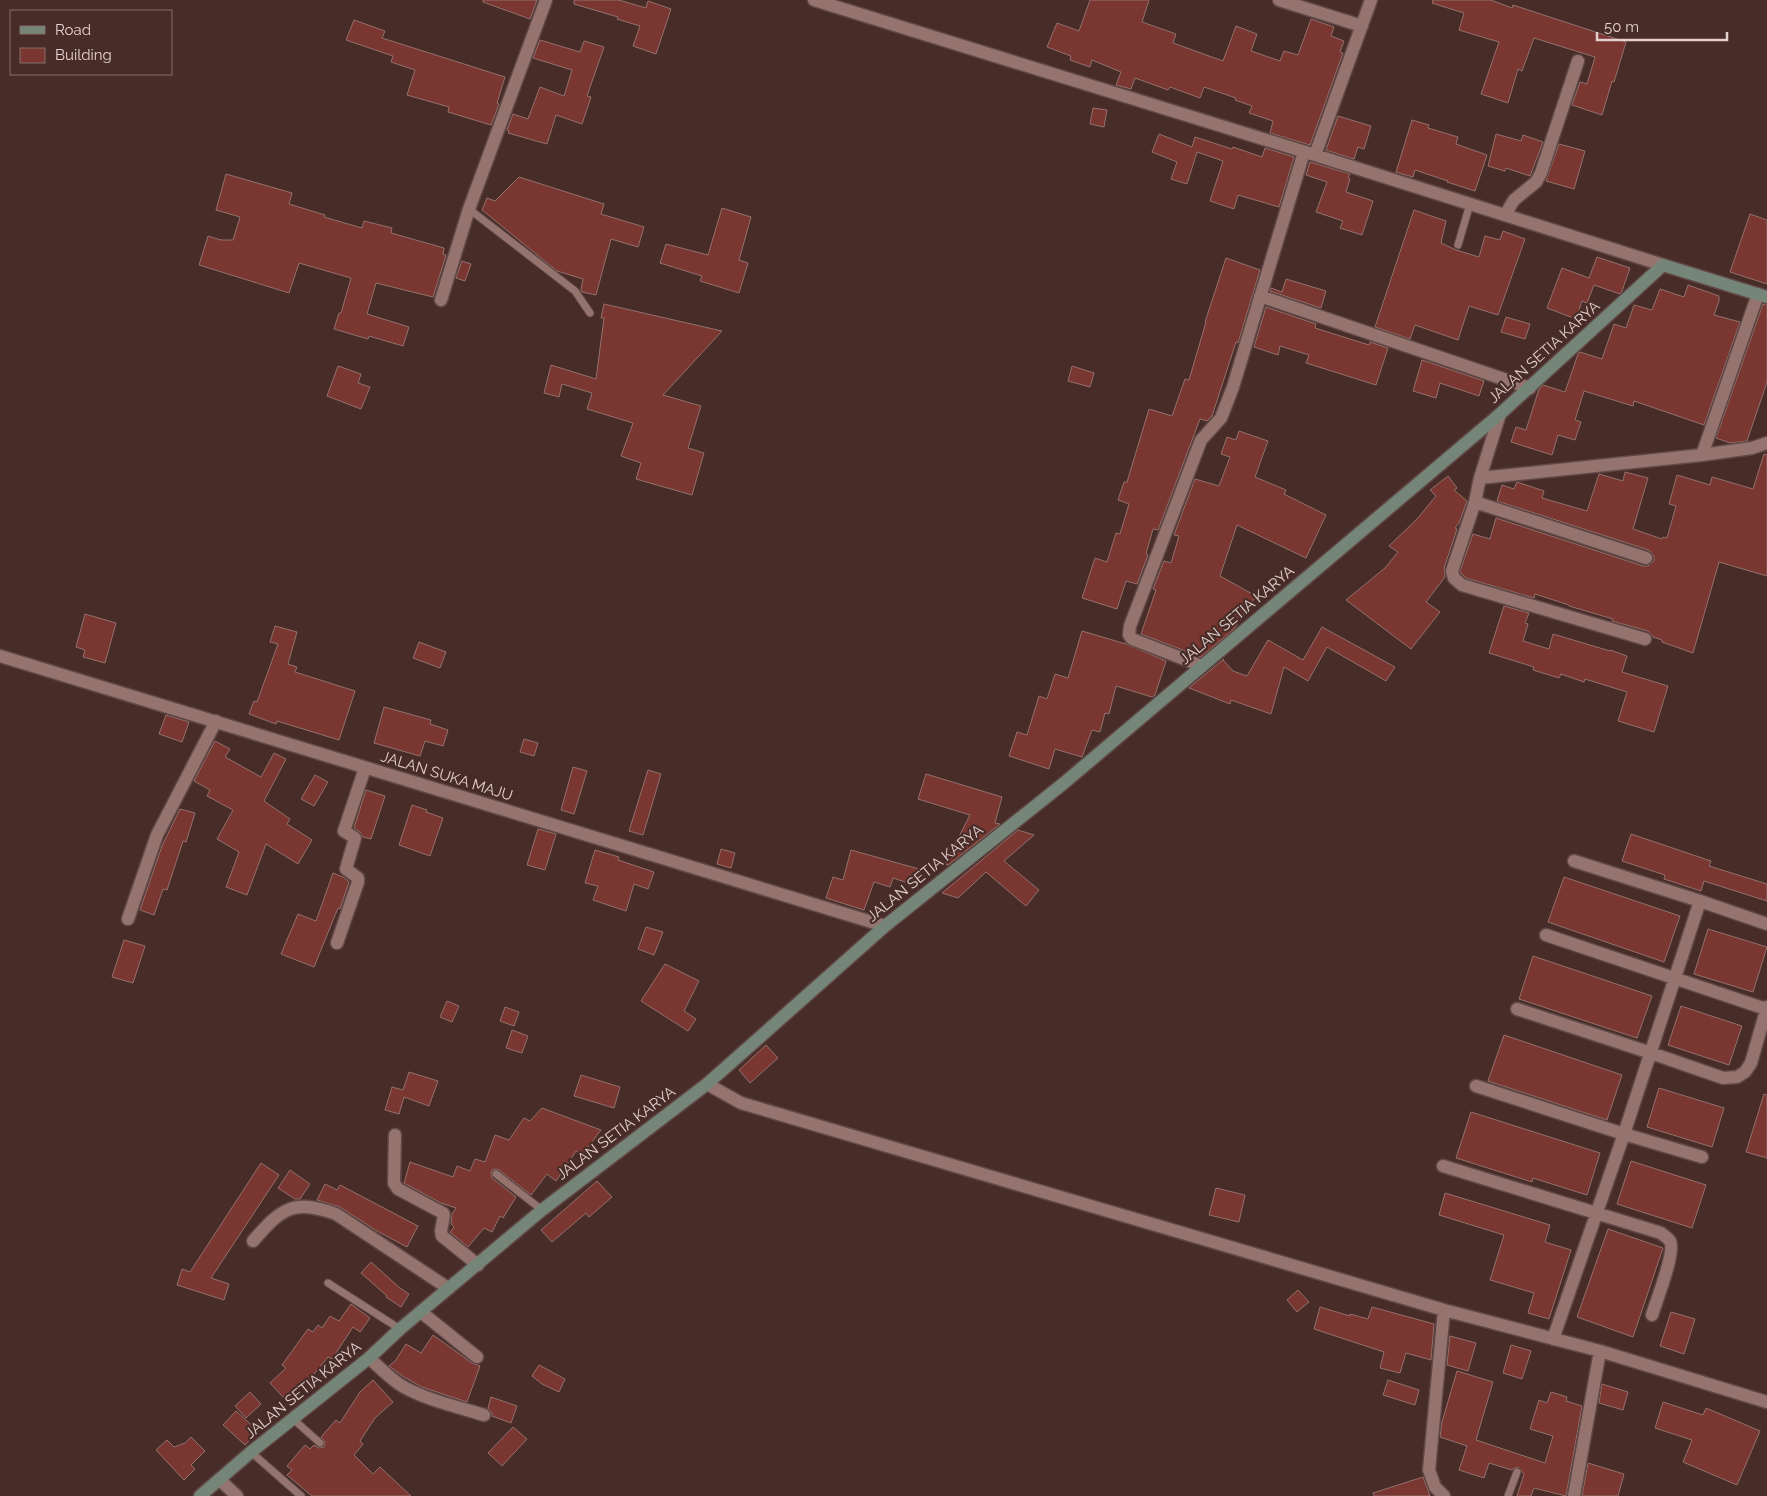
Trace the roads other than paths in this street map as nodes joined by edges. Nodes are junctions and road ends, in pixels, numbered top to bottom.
1 (546, 0) edge
2 (814, 0) edge
3 (1279, 0) edge
4 (1371, 0) edge
5 (1362, 26) junction
6 (1578, 61) dead end
7 (1310, 153) junction
8 (1470, 204) junction
9 (469, 209) junction
10 (1505, 215) junction
11 (1458, 245) dead end
12 (1663, 265) junction
13 (1763, 295) edge
14 (1260, 296) junction
15 (441, 300) dead end
16 (590, 312) dead end
17 (1530, 388) junction
18 (1500, 414) junction
19 (1767, 443) edge
20 (1702, 455) junction
21 (1480, 478) junction
22 (1475, 502) junction
23 (1646, 558) dead end
24 (1645, 639) dead end
25 (0, 656) edge
26 (1202, 666) junction
27 (216, 721) junction
28 (366, 768) junction
29 (1574, 861) dead end
30 (1700, 901) junction
31 (128, 919) dead end
32 (1767, 924) edge
33 (884, 926) junction
34 (1546, 935) dead end
35 (337, 943) dead end
36 (1675, 979) junction
37 (1767, 1008) edge
38 (1517, 1009) dead end
39 (1651, 1053) junction
40 (707, 1084) junction
41 (1476, 1086) dead end
42 (1624, 1134) junction
43 (395, 1135) dead end
44 (1702, 1157) dead end
45 (1444, 1166) dead end
46 (496, 1174) dead end
47 (542, 1210) junction
48 (1598, 1213) junction
49 (253, 1241) dead end
50 (478, 1265) junction
51 (328, 1283) dead end
52 (448, 1288) junction
53 (1444, 1310) junction
54 (421, 1312) junction
55 (1652, 1315) dead end
56 (400, 1329) junction
57 (1553, 1338) junction
58 (1600, 1351) junction
59 (477, 1357) dead end
60 (369, 1358) junction
61 (1767, 1402) edge
62 (484, 1415) dead end
63 (293, 1419) junction
64 (320, 1443) dead end
65 (251, 1452) junction
66 (1517, 1472) dead end
67 (220, 1480) junction
68 (200, 1496) edge
69 (237, 1496) edge
70 (301, 1496) edge
71 (1444, 1496) edge
72 (1508, 1496) edge
73 (1574, 1496) edge

1 - 9 street
2 - 7 street
3 - 5 street
4 - 5 street
5 - 7 street
6 - 10 street
7 - 8 street
7 - 14 street
8 - 10 street
8 - 11 lane
9 - 15 street
9 - 16 lane
10 - 12 street
12 - 13 main road
12 - 17 main road, JALAN SETIA KARYA
13 - 20 street
14 - 17 street
14 - 26 street
17 - 18 main road, JALAN SETIA KARYA
18 - 21 street
18 - 26 main road, JALAN SETIA KARYA
19 - 20 street
20 - 21 street
21 - 22 street
22 - 23 street
22 - 24 street
25 - 27 street, JALAN SUKA MAJU
26 - 33 main road, JALAN SETIA KARYA
27 - 28 street, JALAN SUKA MAJU
27 - 31 street
28 - 33 street, JALAN SUKA MAJU
28 - 35 street
29 - 30 street
30 - 32 street
30 - 36 street
33 - 40 main road, JALAN SETIA KARYA
34 - 36 street
36 - 37 street
36 - 39 street
37 - 39 street
38 - 39 street
39 - 42 street
40 - 47 main road, JALAN SETIA KARYA
40 - 53 street
41 - 42 street
42 - 44 street
42 - 48 street
43 - 50 street
45 - 48 street
46 - 47 lane
47 - 50 main road, JALAN SETIA KARYA
48 - 55 street
48 - 57 street
49 - 52 street
50 - 52 main road, JALAN SETIA KARYA
51 - 56 lane
52 - 54 main road, JALAN SETIA KARYA
53 - 57 street
53 - 71 street
54 - 56 main road, JALAN SETIA KARYA
54 - 59 street
56 - 60 main road, JALAN SETIA KARYA
57 - 58 street
58 - 61 street
58 - 73 street
60 - 62 street
60 - 63 main road, JALAN SETIA KARYA
63 - 64 lane
63 - 65 main road, JALAN SETIA KARYA
65 - 67 main road, JALAN SETIA KARYA
65 - 70 lane
66 - 72 lane
67 - 68 main road, JALAN SETIA KARYA
67 - 69 street

